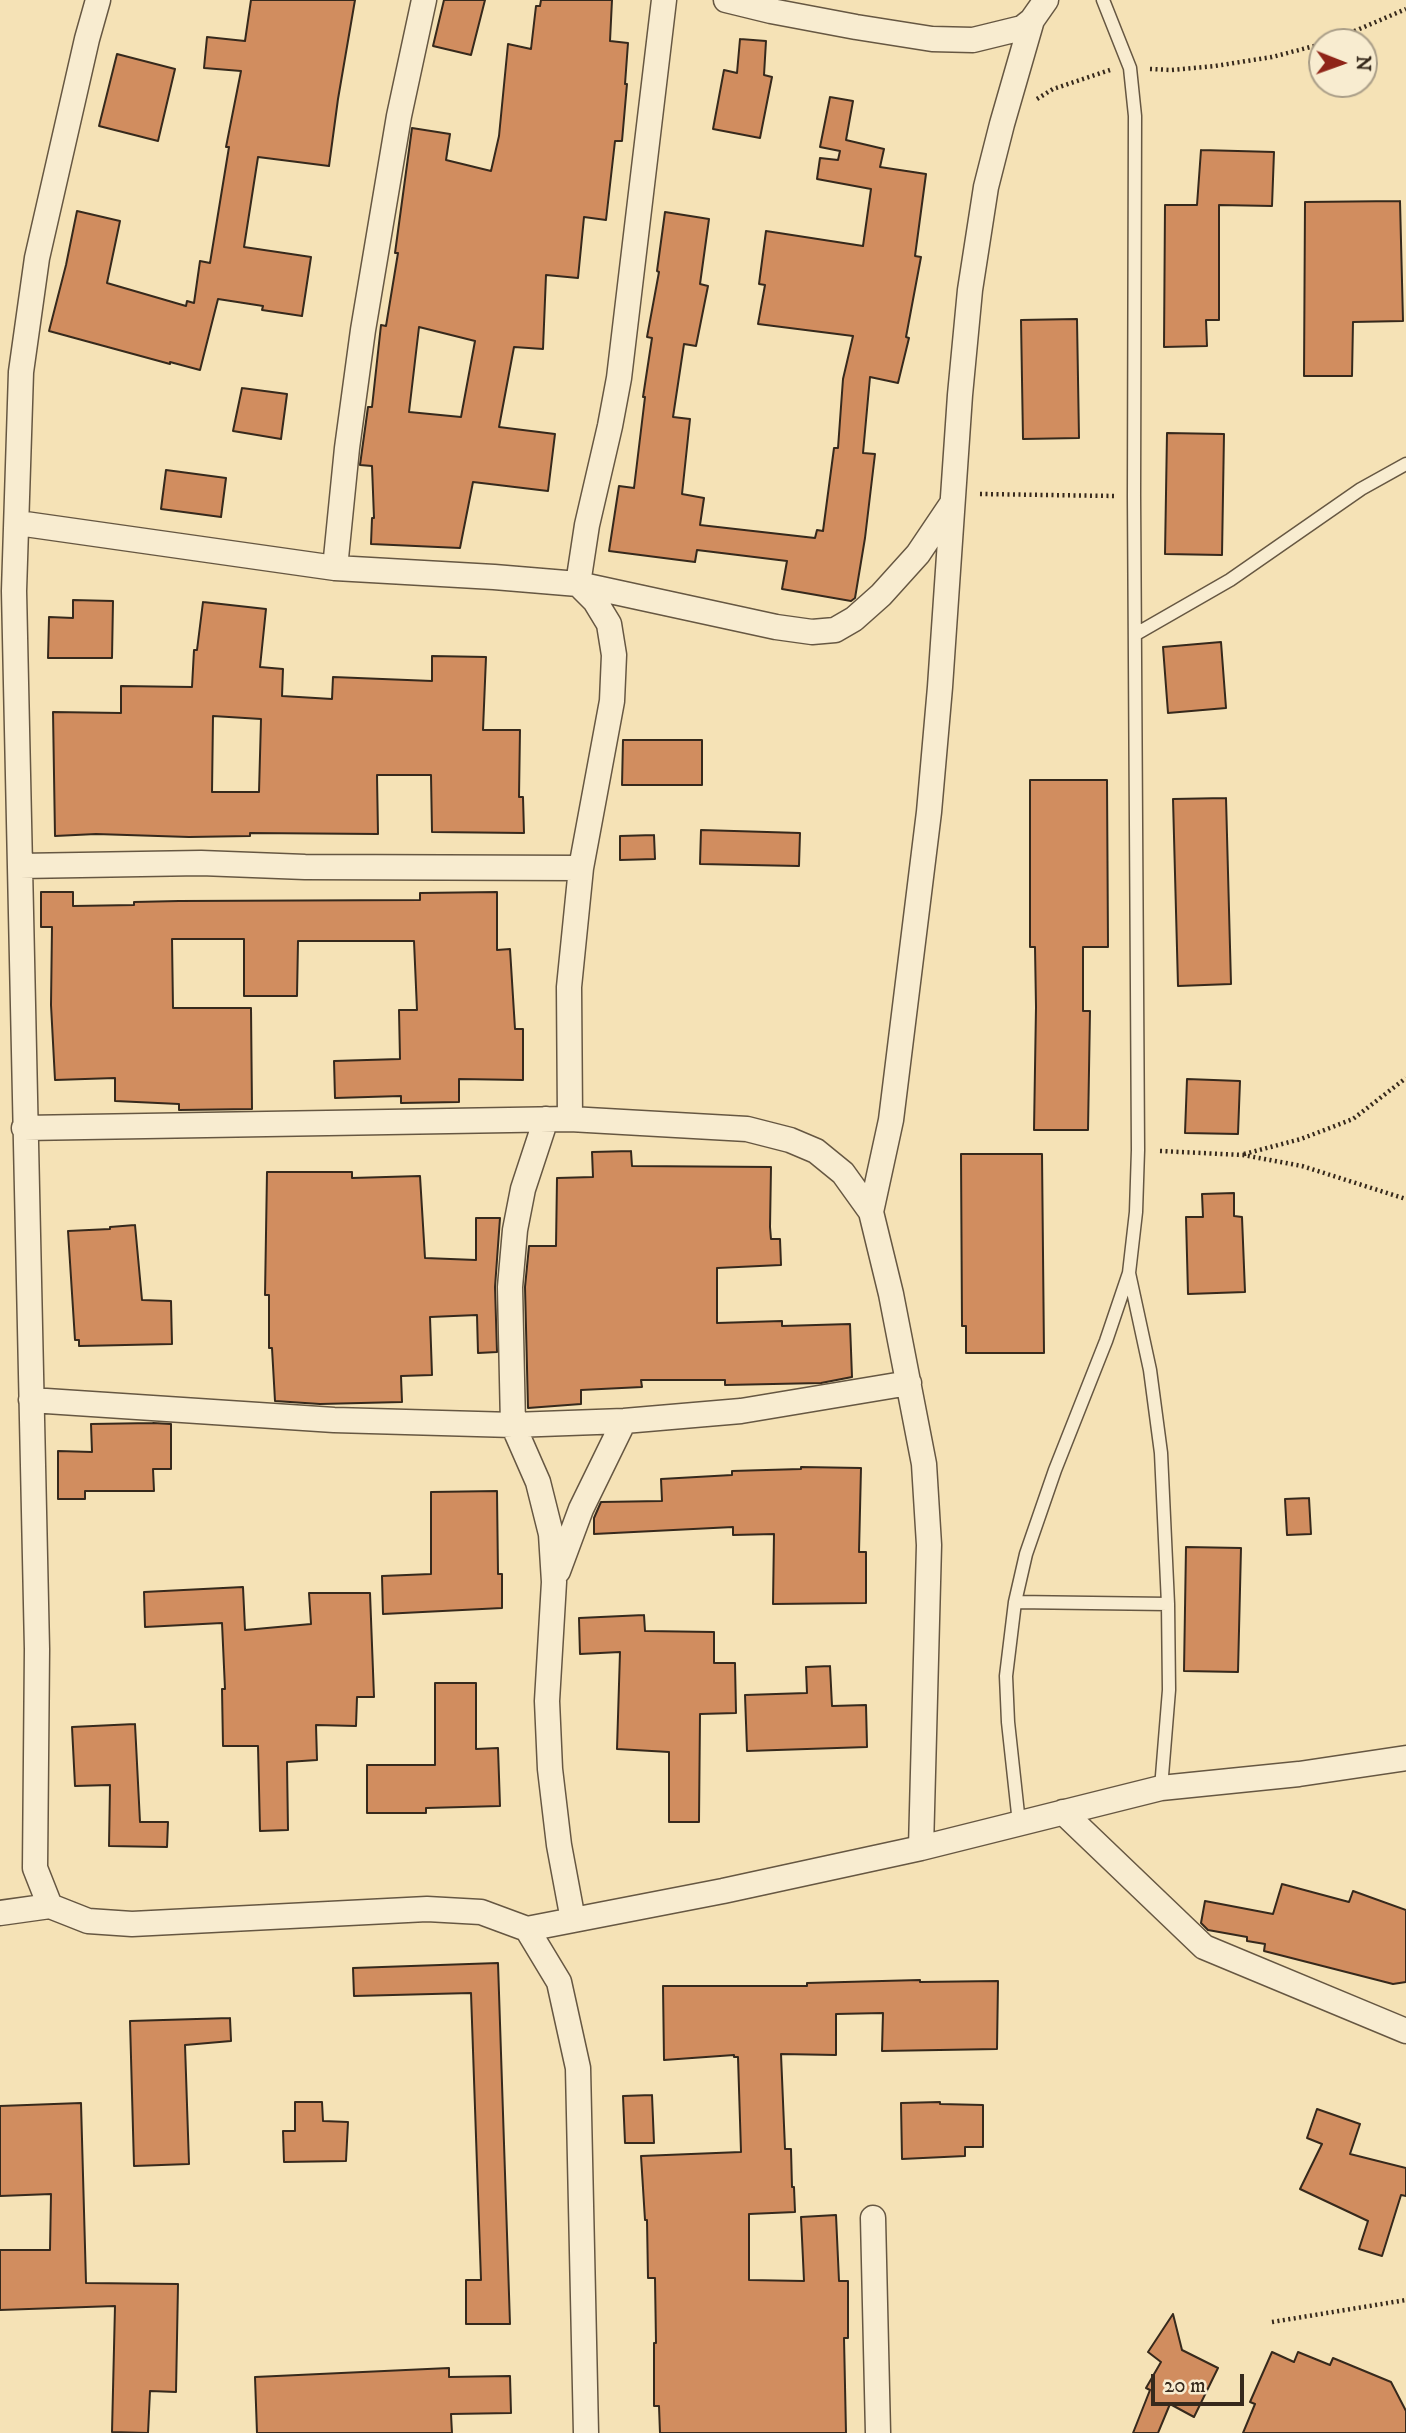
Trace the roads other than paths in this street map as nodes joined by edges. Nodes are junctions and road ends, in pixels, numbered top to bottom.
1 (98, 0) edge
2 (424, 0) edge
3 (664, 0) edge
4 (726, 0) edge
5 (1104, 0) edge
6 (1039, 10) edge
7 (1406, 464) edge
8 (953, 501) junction
9 (18, 523) junction
10 (335, 568) junction
11 (578, 584) junction
12 (1136, 634) junction
13 (20, 866) junction
14 (581, 868) junction
15 (11, 947) edge
16 (558, 1119) junction
17 (24, 1128) junction
18 (870, 1212) junction
19 (1129, 1273) junction
20 (909, 1383) junction
21 (31, 1400) junction
22 (624, 1422) junction
23 (513, 1425) junction
24 (554, 1582) junction
25 (1016, 1602) junction
26 (1168, 1604) junction
27 (1406, 1758) edge
28 (1161, 1788) junction
29 (1063, 1812) junction
30 (1019, 1823) junction
31 (920, 1848) junction
32 (50, 1906) junction
33 (0, 1913) edge
34 (573, 1920) junction
35 (527, 1929) junction
36 (1406, 2031) edge
37 (873, 2218) dead end
38 (586, 2433) edge
39 (878, 2433) edge

1 - 9 street
2 - 10 street
3 - 11 street
4 - 6 street
5 - 12 lane
6 - 8 street
7 - 12 lane
8 - 11 street
8 - 18 street
9 - 10 street
9 - 13 street
10 - 11 street
11 - 14 street
12 - 19 lane
13 - 14 street
13 - 15 street
14 - 16 street
15 - 17 street
16 - 17 street
16 - 18 street
16 - 23 street
17 - 21 street
18 - 20 street
19 - 25 lane
19 - 26 lane
20 - 22 street
20 - 31 street
21 - 23 street
21 - 32 street
22 - 23 street
22 - 24 street
23 - 24 street
24 - 34 street
25 - 26 lane
25 - 30 lane
26 - 28 lane
27 - 28 street
28 - 29 street
29 - 30 street
29 - 36 street
30 - 31 street
31 - 34 street
32 - 33 street
32 - 35 street
34 - 35 street
35 - 38 street
37 - 39 street

